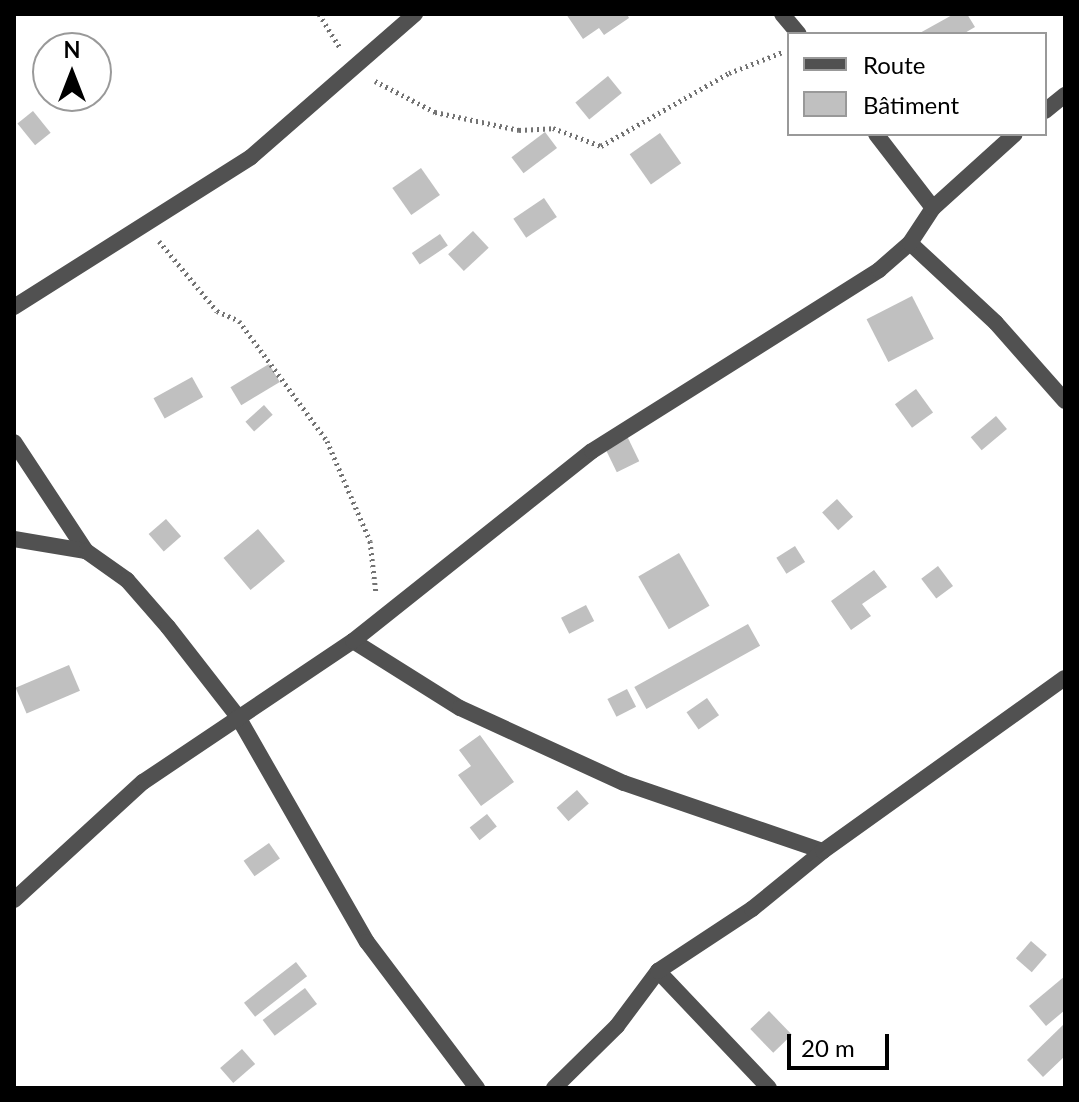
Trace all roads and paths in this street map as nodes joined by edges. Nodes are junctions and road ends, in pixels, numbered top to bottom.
1 (319, 14) edge
2 (415, 14) edge
3 (782, 14) edge
4 (797, 32) edge
5 (787, 51) edge
6 (356, 71) junction
7 (1065, 95) edge
8 (1047, 109) edge
9 (878, 136) edge
10 (1013, 136) edge
11 (933, 208) junction
12 (143, 222) junction
13 (910, 243) junction
14 (14, 307) edge
15 (1065, 401) edge
16 (14, 442) edge
17 (14, 539) edge
18 (86, 551) junction
19 (378, 618) junction
20 (353, 641) junction
21 (1065, 678) edge
22 (238, 717) junction
23 (823, 851) junction
24 (14, 900) edge
25 (658, 971) junction
26 (477, 1088) edge
27 (554, 1088) edge
28 (769, 1088) edge

1 - 6 path
2 - 6 street
3 - 4 street
5 - 6 path
6 - 12 street
7 - 8 street
9 - 11 street
10 - 11 street
11 - 13 street
12 - 14 street
12 - 19 path
13 - 15 street
13 - 19 street
16 - 18 street
17 - 18 street
18 - 22 street
19 - 20 street
20 - 22 street
20 - 23 street
21 - 23 street
22 - 24 street
22 - 26 street
23 - 25 street
25 - 27 street
25 - 28 street

